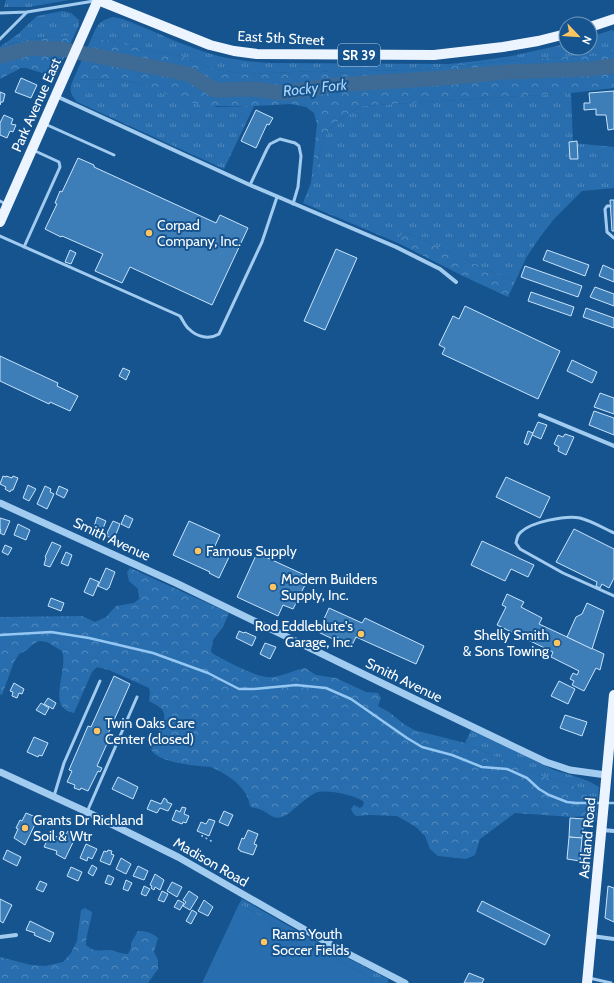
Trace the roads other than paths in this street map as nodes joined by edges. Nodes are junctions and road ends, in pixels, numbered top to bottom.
1 (98, 0) edge
2 (27, 12) junction
3 (0, 14) edge
4 (614, 19) edge
5 (598, 24) edge
6 (558, 36) edge
7 (0, 39) edge
8 (56, 96) junction
9 (43, 124) junction
10 (32, 149) junction
11 (114, 155) dead end
12 (250, 185) junction
13 (277, 197) junction
14 (4, 203) edge
15 (293, 204) junction
16 (610, 206) dead end
17 (0, 222) edge
18 (0, 236) edge
19 (614, 238) edge
20 (24, 247) junction
21 (456, 282) dead end
22 (540, 415) dead end
23 (614, 446) edge
24 (0, 502) edge
25 (614, 533) edge
26 (614, 596) edge
27 (100, 681) dead end
28 (614, 695) edge
29 (137, 697) dead end
30 (0, 772) edge
31 (606, 775) junction
32 (54, 796) junction
33 (87, 812) junction
34 (602, 830) junction
35 (614, 831) edge
36 (16, 935) dead end
37 (592, 936) junction
38 (0, 937) edge
39 (614, 939) edge
40 (587, 980) edge
41 (405, 983) edge
42 (611, 983) edge

1 - 2 lane
1 - 6 main road, East 5th Street / SR 39
1 - 8 main road, Park Avenue East
2 - 3 lane
2 - 7 lane
4 - 5 main road
8 - 9 main road, Park Avenue East
8 - 12 street
9 - 10 main road, Park Avenue East
9 - 11 lane
10 - 14 main road, Park Avenue East
10 - 20 lane
12 - 13 street
12 - 15 lane
13 - 15 street
13 - 20 lane
14 - 17 main road, Park Avenue East
15 - 21 street
16 - 19 lane
18 - 20 lane
22 - 23 street
24 - 31 street, Smith Avenue
25 - 26 lane
27 - 32 lane
28 - 31 main road, Ashland Road
29 - 33 lane
30 - 32 street, Madison Road
31 - 34 main road, Ashland Road
32 - 33 street, Madison Road
33 - 41 street, Madison Road
34 - 35 street
34 - 37 main road, Ashland Road
36 - 38 street
37 - 39 street
37 - 40 main road, Ashland Road
40 - 42 lane

